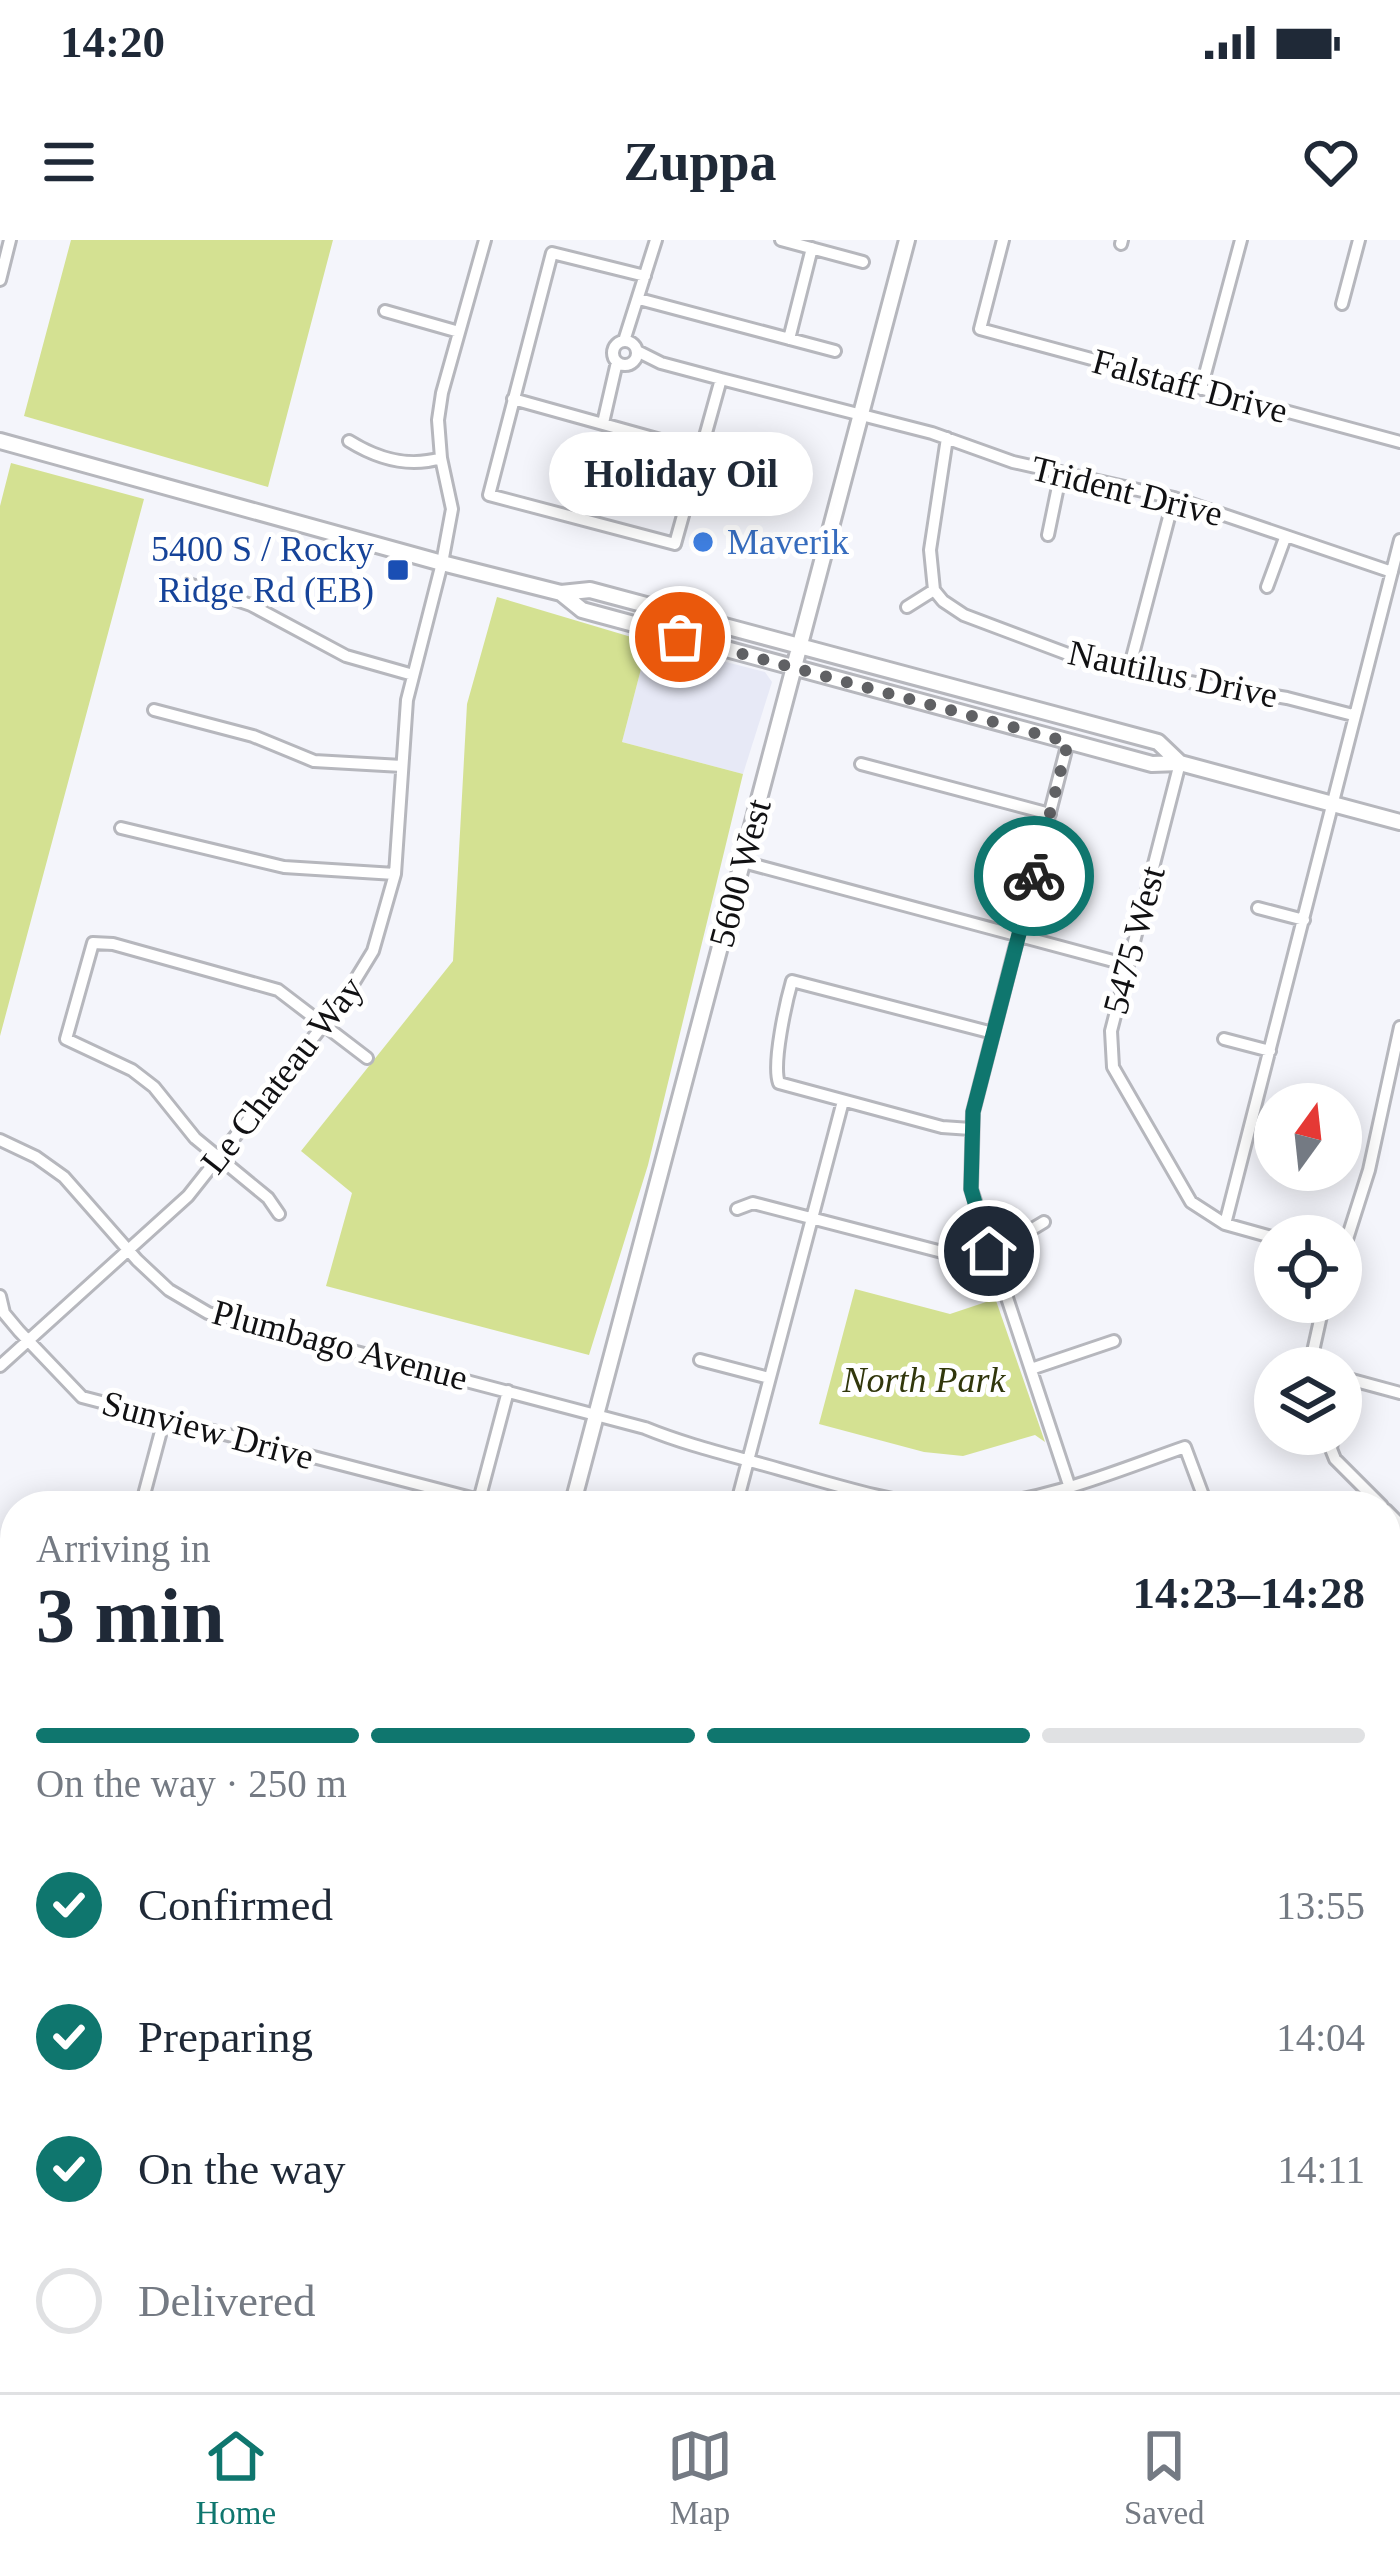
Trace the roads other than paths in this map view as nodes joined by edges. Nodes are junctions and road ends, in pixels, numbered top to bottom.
1 (10, 240) edge
2 (484, 240) edge
3 (656, 240) edge
4 (781, 240) edge
5 (907, 240) edge
6 (1004, 240) edge
7 (1241, 240) edge
8 (1359, 240) edge
9 (832, 247) edge
10 (812, 248) junction
11 (863, 262) dead end
12 (645, 276) junction
13 (0, 280) edge
14 (639, 298) junction
15 (1342, 304) dead end
16 (385, 311) dead end
17 (459, 332) junction
18 (789, 339) junction
19 (835, 350) dead end
20 (628, 354) junction
21 (721, 380) junction
22 (1201, 388) junction
23 (513, 399) junction
24 (861, 415) junction
25 (603, 424) junction
26 (947, 438) junction
27 (0, 441) edge
28 (350, 441) dead end
29 (1400, 442) edge
30 (700, 451) junction
31 (441, 458) junction
32 (1061, 472) junction
33 (1174, 498) junction
34 (1048, 535) dead end
35 (1285, 538) junction
36 (1400, 540) edge
37 (442, 563) junction
38 (1392, 572) junction
39 (186, 583) dead end
40 (1267, 587) dead end
41 (934, 590) junction
42 (561, 593) junction
43 (907, 607) dead end
44 (800, 646) junction
45 (794, 668) junction
46 (1128, 673) junction
47 (413, 674) junction
48 (154, 710) dead end
49 (1353, 716) junction
50 (1068, 742) junction
51 (1180, 763) junction
52 (861, 764) dead end
53 (401, 766) junction
54 (1332, 803) junction
55 (1050, 814) junction
56 (1400, 821) edge
57 (121, 828) dead end
58 (743, 862) junction
59 (395, 874) junction
60 (1258, 908) dead end
61 (1304, 920) junction
62 (1018, 936) junction
63 (1128, 964) junction
64 (324, 1024) junction
65 (1400, 1028) edge
66 (993, 1034) junction
67 (1224, 1039) dead end
68 (1270, 1052) junction
69 (367, 1058) dead end
70 (843, 1101) junction
71 (971, 1130) junction
72 (0, 1140) edge
73 (218, 1158) junction
74 (737, 1209) dead end
75 (279, 1214) dead end
76 (1355, 1215) edge
77 (813, 1218) junction
78 (1044, 1222) dead end
79 (1225, 1224) junction
80 (1254, 1232) edge
81 (989, 1251) junction
82 (129, 1252) junction
83 (0, 1295) edge
84 (1114, 1341) dead end
85 (28, 1342) junction
86 (700, 1360) dead end
87 (0, 1366) edge
88 (1031, 1369) junction
89 (770, 1378) junction
90 (1362, 1383) edge
91 (508, 1391) junction
92 (1400, 1393) edge
93 (595, 1415) junction
94 (164, 1420) junction
95 (1333, 1455) edge
96 (748, 1460) junction
97 (1070, 1487) junction
98 (851, 1489) joint
99 (145, 1491) edge
100 (433, 1491) edge
101 (482, 1491) edge
102 (576, 1491) edge
103 (740, 1491) edge
104 (860, 1491) edge
105 (1055, 1491) edge
106 (1071, 1491) edge
107 (1201, 1491) edge
108 (1367, 1491) edge

1 - 13 street
2 - 17 street, Le Chateau Way
3 - 12 street
4 - 10 street
5 - 24 main road, 5600 West
6 - 22 street, Falstaff Drive
7 - 22 street
8 - 15 street
9 - 10 street
9 - 11 street
10 - 18 street
12 - 14 street
12 - 23 street
14 - 18 street
14 - 20 street
16 - 17 street
17 - 31 street, Le Chateau Way
18 - 19 street
20 - 21 street, Trident Drive
20 - 25 street
21 - 24 street, Trident Drive
21 - 30 street
22 - 29 street, Falstaff Drive
23 - 25 street
23 - 30 street
24 - 26 street, Trident Drive
24 - 44 main road, 5600 West
25 - 30 street
26 - 32 street, Trident Drive
26 - 41 street
27 - 37 main road
28 - 31 street
31 - 37 street, Le Chateau Way
32 - 33 street, Trident Drive
32 - 34 street
33 - 35 street, Trident Drive
33 - 46 street
35 - 38 street, Trident Drive
35 - 40 street
36 - 38 street
37 - 42 main road
37 - 47 street, Le Chateau Way
38 - 49 street
39 - 47 street
41 - 43 street
41 - 46 street, Nautilus Drive
42 - 44 main road
42 - 45 main road
44 - 45 main road, 5600 West
44 - 51 main road
45 - 50 main road
45 - 58 main road, 5600 West
46 - 49 street, Nautilus Drive
47 - 53 street, Le Chateau Way
48 - 53 street
49 - 54 street
50 - 51 main road
50 - 55 street
51 - 54 main road
51 - 63 street, 5475 West
52 - 55 street
53 - 59 street, Le Chateau Way
54 - 56 main road
54 - 61 street
55 - 62 street
57 - 59 street
58 - 62 street
58 - 93 main road, 5600 West
59 - 64 street, Le Chateau Way
60 - 61 street
61 - 68 street
62 - 63 street
62 - 66 street
63 - 79 street, 5475 West
64 - 69 street
64 - 73 street, Le Chateau Way
64 - 73 street
65 - 76 street
66 - 70 street
66 - 71 street
67 - 68 street
68 - 79 street
70 - 71 street
70 - 77 street
71 - 81 street
72 - 82 street, Plumbago Avenue
73 - 75 street
73 - 82 street, Le Chateau Way
74 - 77 street
77 - 81 street
77 - 89 street
78 - 81 street
79 - 80 street
81 - 88 street
82 - 85 street, Le Chateau Way
82 - 91 street, Plumbago Avenue
83 - 85 street, Sunview Drive
84 - 88 street
85 - 87 street, Le Chateau Way
85 - 94 street, Sunview Drive
86 - 89 street
88 - 97 street
89 - 96 street
90 - 92 street
91 - 93 street, Plumbago Avenue
91 - 101 street
93 - 96 street, Plumbago Avenue
93 - 102 main road, 5600 West
94 - 99 street
94 - 100 street, Sunview Drive
95 - 108 street
96 - 98 street, Plumbago Avenue
96 - 103 street
97 - 105 street
97 - 106 street
97 - 107 street
98 - 104 street, Plumbago Avenue

